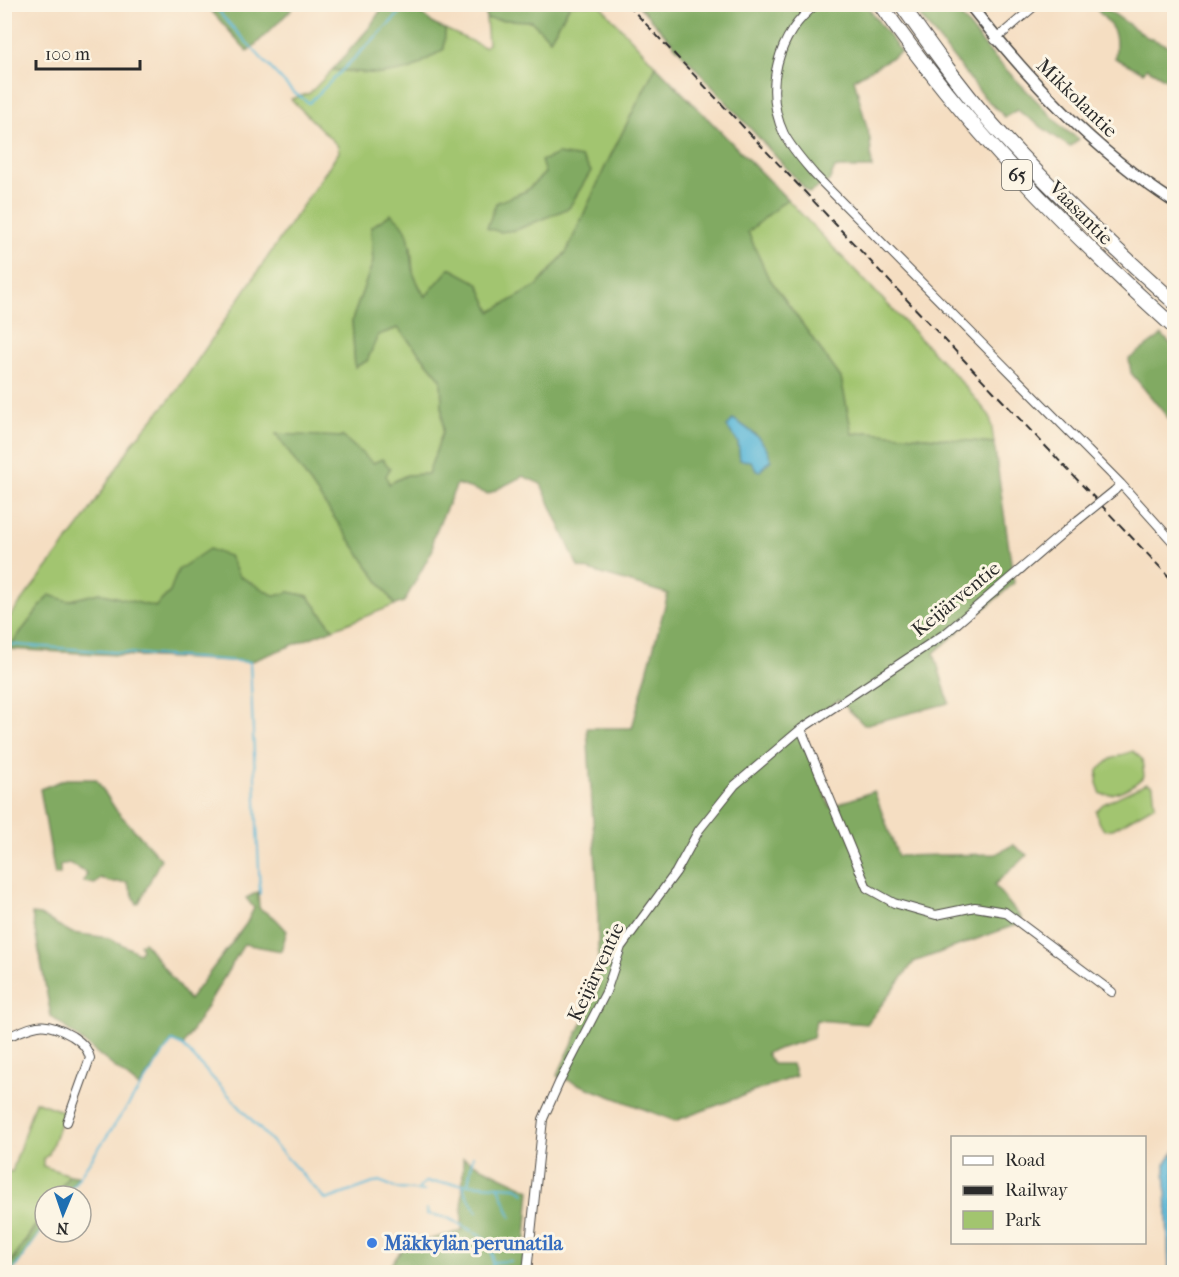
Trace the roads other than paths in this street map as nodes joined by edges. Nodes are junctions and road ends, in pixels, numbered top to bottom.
1 (817, 4) edge
2 (880, 4) edge
3 (901, 4) edge
4 (969, 4) edge
5 (1037, 4) edge
6 (995, 40) junction
7 (1174, 202) edge
8 (1174, 302) edge
9 (1174, 327) edge
10 (1121, 484) junction
11 (1174, 543) edge
12 (801, 729) junction
13 (1112, 992) dead end
14 (4, 1038) edge
15 (67, 1122) dead end
16 (527, 1272) edge

1 - 10 street
2 - 9 highway, Vaasantie / 65
3 - 8 highway, Vaasantie / 65
4 - 6 main road, Mikkolantie
5 - 6 street
6 - 7 main road, Mikkolantie
10 - 11 street
10 - 12 street, Keijärventie, bridge
12 - 13 street
12 - 16 street, Keijärventie
14 - 15 street

